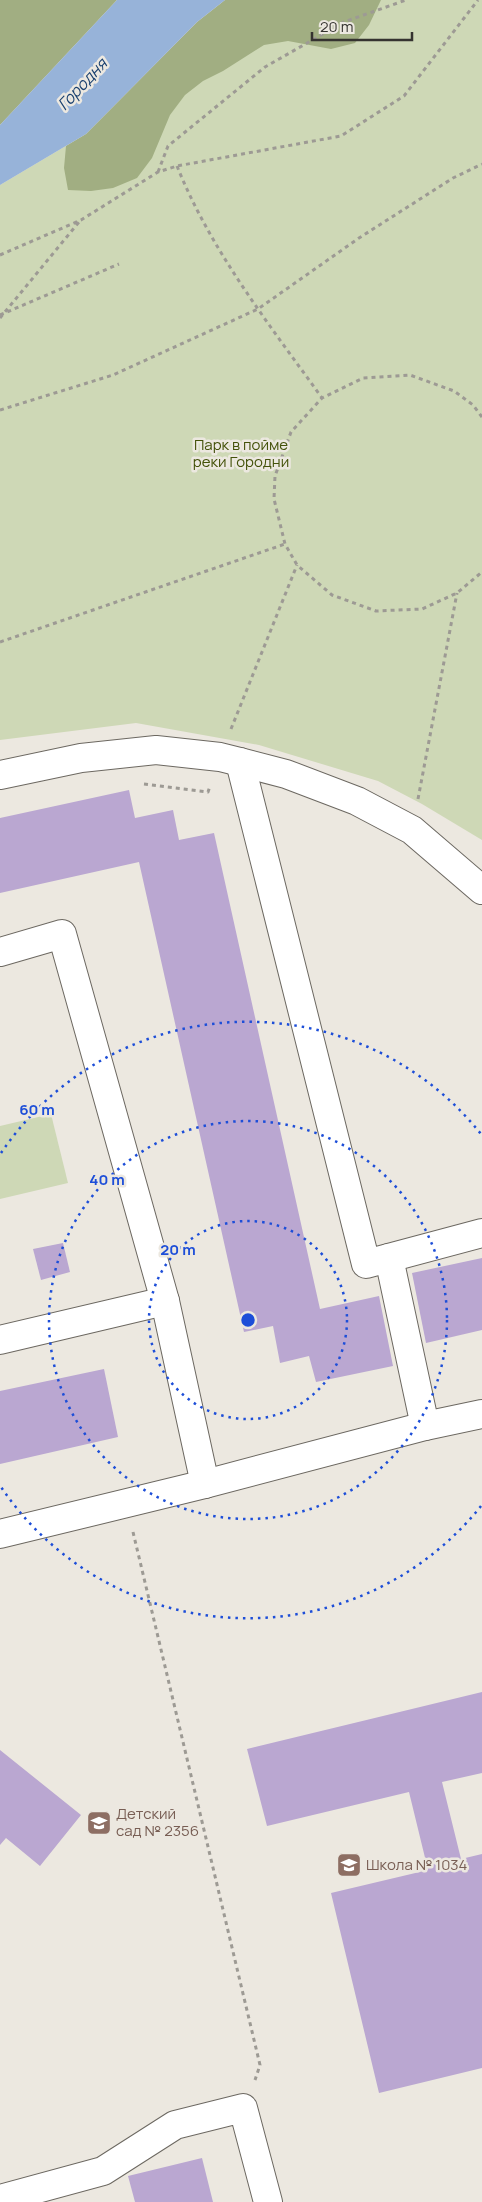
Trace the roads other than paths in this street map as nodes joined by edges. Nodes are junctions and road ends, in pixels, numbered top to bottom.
1 (240, 762) junction
2 (0, 775) edge
3 (482, 890) edge
4 (0, 952) edge
5 (482, 1233) edge
6 (389, 1258) junction
7 (165, 1301) junction
8 (0, 1340) edge
9 (482, 1414) edge
10 (426, 1426) junction
11 (205, 1484) junction
12 (0, 1534) edge
13 (0, 2199) edge
14 (268, 2202) edge

1 - 2 street
1 - 3 street
1 - 6 street
4 - 7 street
5 - 6 street
6 - 10 street
7 - 8 street
7 - 11 street
9 - 10 street
10 - 11 street
11 - 12 street
13 - 14 street

